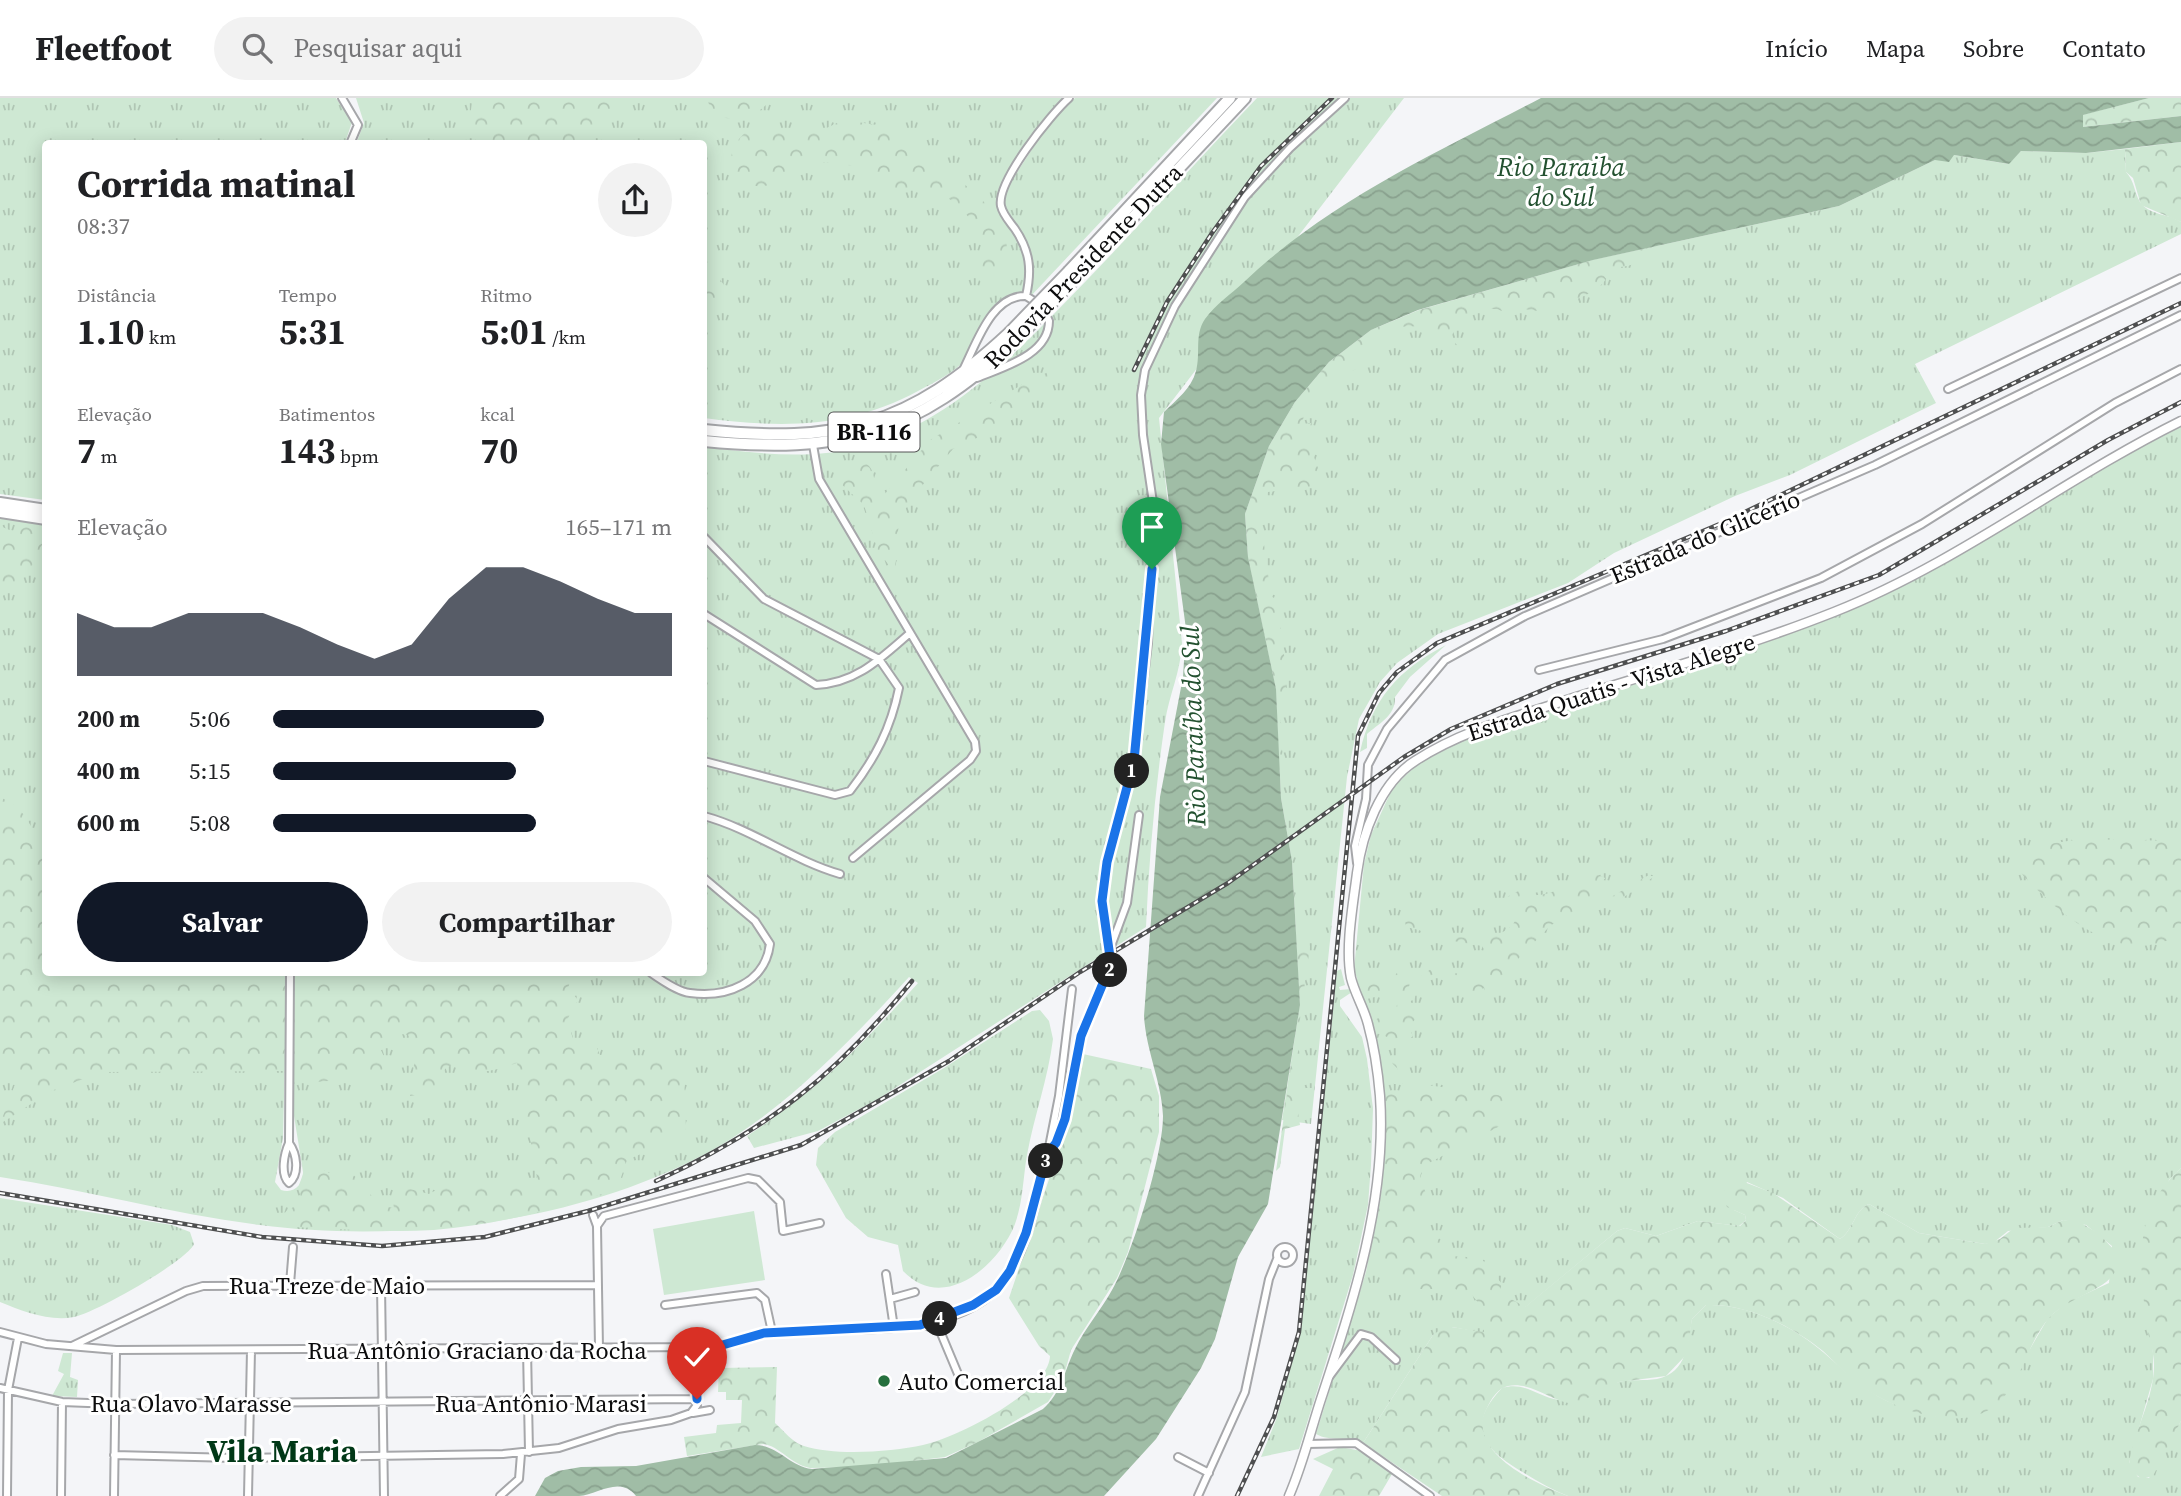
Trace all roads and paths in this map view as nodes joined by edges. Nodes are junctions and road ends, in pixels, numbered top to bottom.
1 (342, 98) edge
2 (1069, 98) edge
3 (1230, 98) edge
4 (1245, 98) edge
5 (1345, 98) edge
6 (352, 140) edge
7 (1073, 275) junction
8 (2181, 278) edge
9 (1026, 296) junction
10 (2181, 316) edge
11 (2181, 369) edge
12 (965, 378) junction
13 (1948, 389) dead end
14 (2181, 421) edge
15 (707, 430) edge
16 (707, 441) edge
17 (813, 445) junction
18 (0, 503) edge
19 (42, 509) edge
20 (0, 512) edge
21 (42, 518) edge
22 (707, 540) edge
23 (707, 616) edge
24 (910, 632) junction
25 (879, 659) junction
26 (1539, 670) dead end
27 (707, 762) edge
28 (1139, 815) dead end
29 (707, 817) edge
30 (853, 858) dead end
31 (1357, 869) junction
32 (840, 874) dead end
33 (707, 881) edge
34 (1110, 949) junction
35 (290, 976) edge
36 (657, 976) edge
37 (1072, 989) dead end
38 (289, 1143) junction
39 (1047, 1154) junction
40 (593, 1215) dead end
41 (820, 1223) dead end
42 (597, 1226) junction
43 (293, 1247) dead end
44 (1277, 1259) dead end
45 (886, 1274) dead end
46 (290, 1284) junction
47 (381, 1285) junction
48 (598, 1285) junction
49 (915, 1292) dead end
50 (890, 1299) junction
51 (665, 1305) dead end
52 (916, 1325) junction
53 (894, 1328) junction
54 (0, 1332) edge
55 (772, 1332) junction
56 (18, 1338) junction
57 (70, 1347) junction
58 (599, 1348) junction
59 (694, 1348) junction
60 (527, 1349) junction
61 (116, 1350) junction
62 (251, 1350) junction
63 (383, 1350) junction
64 (1396, 1360) dead end
65 (958, 1374) dead end
66 (1328, 1379) junction
67 (0, 1388) edge
68 (8, 1390) junction
69 (62, 1402) junction
70 (527, 1402) junction
71 (697, 1402) junction
72 (248, 1403) junction
73 (384, 1403) junction
74 (114, 1404) junction
75 (710, 1410) dead end
76 (691, 1413) junction
77 (1307, 1444) junction
78 (525, 1453) junction
79 (114, 1455) junction
80 (385, 1455) junction
81 (247, 1457) junction
82 (1178, 1457) dead end
83 (1209, 1473) junction
84 (7, 1496) edge
85 (61, 1496) edge
86 (114, 1496) edge
87 (248, 1496) edge
88 (384, 1496) edge
89 (500, 1496) edge
90 (1198, 1496) edge
91 (1289, 1496) edge
92 (1430, 1496) edge

1 - 6 street
2 - 9 street
3 - 7 highway, Rodovia Presidente Dutra / BR-116
4 - 7 highway, Rodovia Presidente Dutra / BR-116
5 - 34 street, Rua Antônio Graciano da Rocha
7 - 12 highway, Rodovia Presidente Dutra / BR-116, bridge
8 - 13 street
9 - 12 street
9 - 12 street
10 - 31 street, Estrada do Glicério
11 - 26 street
12 - 15 highway, Rodovia Presidente Dutra / BR-116
12 - 17 highway, Rodovia Presidente Dutra / BR-116
14 - 31 street, Estrada Quatis - Vista Alegre
16 - 17 highway, Rodovia Presidente Dutra / BR-116
17 - 24 street
18 - 19 highway
20 - 21 highway
22 - 25 street
23 - 25 street
24 - 25 street
24 - 30 street
25 - 27 street
28 - 34 street
29 - 32 street
31 - 66 street, Estrada Quatis - Vista Alegre
33 - 36 street
34 - 39 street, Rua Antônio Graciano da Rocha
35 - 38 street
37 - 39 street
38 - 38 street
39 - 52 street, Rua Antônio Graciano da Rocha
40 - 42 street
41 - 42 street
42 - 48 street
43 - 46 street
44 - 83 street
45 - 50 street
46 - 47 street, Rua Treze de Maio
46 - 57 street, Rua Treze de Maio
47 - 48 street, Rua Treze de Maio
47 - 63 street
48 - 58 street
49 - 50 street
50 - 53 street
51 - 55 street
52 - 53 street, Rua Antônio Graciano da Rocha
52 - 65 street
53 - 55 street, Rua Antônio Graciano da Rocha
54 - 56 street, Rua Antônio Graciano da Rocha
55 - 59 street, Rua Antônio Graciano da Rocha
56 - 57 street, Rua Antônio Graciano da Rocha
56 - 68 street
57 - 61 street, Rua Antônio Graciano da Rocha
58 - 59 street, Rua Antônio Graciano da Rocha
58 - 60 street, Rua Antônio Graciano da Rocha
59 - 71 street
60 - 63 street, Rua Antônio Graciano da Rocha
60 - 70 street
61 - 62 street, Rua Antônio Graciano da Rocha
61 - 74 street
62 - 63 street, Rua Antônio Graciano da Rocha
62 - 72 street
63 - 73 street
64 - 66 street
66 - 77 street, Estrada Quatis - Vista Alegre
67 - 68 street, Rua Olavo Marasse
68 - 69 street, Rua Olavo Marasse
68 - 84 street
69 - 74 street, Rua Olavo Marasse
69 - 85 street
70 - 71 street, Rua Antônio Marasi
70 - 73 street, Rua Antônio Marasi
70 - 78 street
71 - 76 street
72 - 73 street, Rua Olavo Marasse
72 - 74 street, Rua Olavo Marasse
72 - 81 street
73 - 80 street
74 - 79 street
75 - 76 street
76 - 78 street
77 - 91 street, Estrada Quatis - Vista Alegre
77 - 92 street
78 - 80 street
78 - 89 street
79 - 81 street
79 - 86 street
80 - 81 street
80 - 88 street
81 - 87 street
82 - 83 street
83 - 90 street

